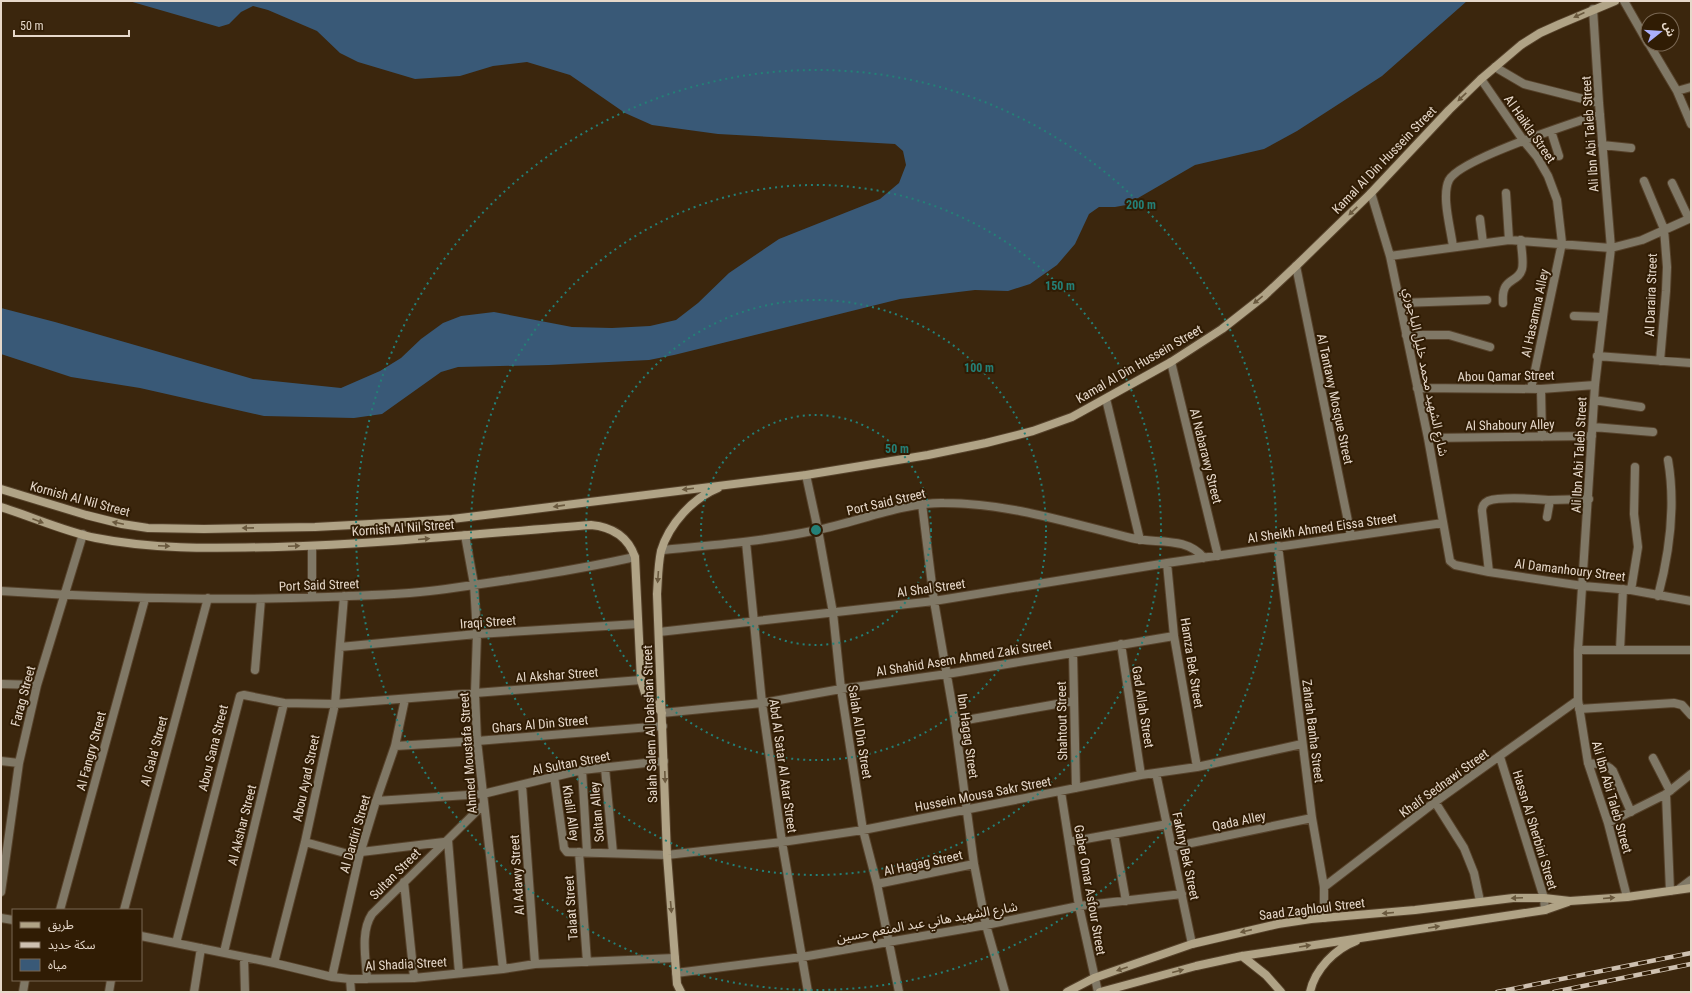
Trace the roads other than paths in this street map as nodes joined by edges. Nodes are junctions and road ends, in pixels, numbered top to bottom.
1 (1615, 1) edge
2 (1624, 1) edge
3 (1593, 9) junction
4 (1640, 29) edge
5 (1653, 52) edge
6 (1495, 67) junction
7 (1481, 79) junction
8 (1691, 87) edge
9 (1677, 92) junction
10 (1599, 103) junction
11 (1600, 114) junction
12 (1691, 124) edge
13 (1551, 131) junction
14 (1523, 140) junction
15 (1602, 145) junction
16 (1631, 148) dead end
17 (1558, 156) dead end
18 (1644, 181) dead end
19 (1672, 183) dead end
20 (1371, 193) junction
21 (1506, 193) dead end
22 (1690, 218) edge
23 (1480, 219) dead end
24 (1664, 229) junction
25 (1509, 240) junction
26 (1521, 240) junction
27 (1483, 243) junction
28 (1562, 243) junction
29 (1453, 247) junction
30 (1611, 248) junction
31 (1390, 256) junction
32 (1296, 266) junction
33 (1487, 300) dead end
34 (1400, 303) junction
35 (1504, 303) dead end
36 (1574, 316) dead end
37 (1602, 317) junction
38 (1406, 335) junction
39 (1490, 348) dead end
40 (1598, 356) junction
41 (1660, 361) junction
42 (1171, 362) junction
43 (1691, 363) edge
44 (1595, 385) junction
45 (1417, 388) junction
46 (1531, 389) junction
47 (1541, 389) junction
48 (1106, 398) junction
49 (1594, 400) junction
50 (1641, 407) dead end
51 (1593, 427) junction
52 (1653, 432) dead end
53 (1592, 436) junction
54 (1542, 437) junction
55 (1428, 438) junction
56 (1668, 460) dead end
57 (1635, 467) dead end
58 (806, 475) junction
59 (726, 484) junction
60 (1, 489) edge
61 (1589, 499) junction
62 (1550, 500) junction
63 (922, 504) junction
64 (1, 507) edge
65 (1547, 517) dead end
66 (1443, 523) junction
67 (818, 530) junction
68 (83, 534) junction
69 (464, 535) junction
70 (1352, 536) junction
71 (1140, 540) junction
72 (746, 542) junction
73 (312, 546) junction
74 (1278, 546) junction
75 (662, 550) junction
76 (1218, 556) junction
77 (635, 557) junction
78 (1204, 558) junction
79 (1448, 558) joint
80 (1167, 563) junction
81 (1489, 572) junction
82 (474, 584) junction
83 (1583, 586) junction
84 (1627, 589) junction
85 (1, 591) edge
86 (65, 595) junction
87 (344, 596) junction
88 (1658, 596) junction
89 (312, 597) junction
90 (208, 598) junction
91 (145, 599) junction
92 (261, 599) junction
93 (934, 601) junction
94 (1691, 601) edge
95 (833, 612) junction
96 (753, 622) junction
97 (638, 624) junction
98 (659, 632) junction
99 (477, 634) junction
100 (1174, 636) junction
101 (1121, 644) junction
102 (340, 647) junction
103 (1578, 650) junction
104 (1620, 650) junction
105 (1691, 650) edge
106 (1073, 653) junction
107 (255, 670) dead end
108 (947, 674) junction
109 (641, 680) junction
110 (1, 684) edge
111 (37, 685) junction
112 (841, 689) junction
113 (476, 693) junction
114 (405, 699) junction
115 (1074, 702) junction
116 (284, 703) junction
117 (762, 703) junction
118 (335, 704) junction
119 (1579, 705) junction
120 (662, 713) junction
121 (1691, 715) edge
122 (955, 722) junction
123 (663, 726) junction
124 (477, 741) junction
125 (1302, 744) junction
126 (395, 746) junction
127 (1500, 757) junction
128 (1653, 758) dead end
129 (1, 761) edge
130 (664, 761) junction
131 (19, 763) junction
132 (1588, 763) junction
133 (1197, 767) junction
134 (606, 768) junction
135 (582, 770) junction
136 (1156, 773) junction
137 (1691, 774) edge
138 (1141, 775) junction
139 (554, 776) junction
140 (522, 785) junction
141 (1076, 788) junction
142 (1061, 792) junction
143 (1668, 792) junction
144 (483, 794) junction
145 (376, 801) junction
146 (1435, 802) junction
147 (483, 805) junction
148 (966, 809) junction
149 (1631, 812) junction
150 (1312, 818) junction
151 (1608, 823) junction
152 (1168, 824) junction
153 (864, 830) junction
154 (1114, 834) junction
155 (446, 841) junction
156 (304, 842) junction
157 (782, 842) junction
158 (1069, 842) junction
159 (1172, 848) junction
160 (567, 852) joint
161 (583, 852) junction
162 (613, 853) junction
163 (360, 855) junction
164 (667, 856) junction
165 (974, 864) junction
166 (1691, 880) edge
167 (404, 882) junction
168 (877, 884) junction
169 (1324, 887) junction
170 (1691, 888) edge
171 (1679, 890) junction
172 (1670, 891) junction
173 (1, 892) edge
174 (1182, 894) junction
175 (1627, 896) junction
176 (1544, 898) junction
177 (1126, 901) junction
178 (1480, 901) junction
179 (1570, 901) junction
180 (1079, 906) junction
181 (60, 909) edge
182 (124, 909) edge
183 (1545, 910) junction
184 (1, 918) edge
185 (1324, 918) junction
186 (12, 920) edge
187 (986, 925) junction
188 (142, 936) edge
189 (1367, 937) junction
190 (888, 942) junction
191 (176, 943) junction
192 (1192, 944) junction
193 (201, 948) junction
194 (224, 952) junction
195 (1242, 956) junction
196 (244, 957) junction
197 (802, 957) junction
198 (675, 958) junction
199 (587, 962) junction
200 (274, 963) junction
201 (535, 964) junction
202 (503, 969) junction
203 (460, 973) junction
204 (676, 973) junction
205 (332, 977) junction
206 (414, 978) junction
207 (1094, 978) junction
208 (350, 979) junction
209 (367, 979) junction
210 (25, 981) edge
211 (111, 981) edge
212 (676, 988) edge
213 (23, 992) edge
214 (109, 992) edge
215 (194, 992) edge
216 (245, 992) edge
217 (351, 992) edge
218 (681, 992) edge
219 (808, 992) edge
220 (899, 992) edge
221 (1005, 992) edge
222 (1067, 992) edge
223 (1099, 992) edge
224 (1281, 992) edge
225 (1310, 992) edge

1 - 3 main road, Kamal Al Din Hussein Street
2 - 4 street
3 -> 6 main road, Kamal Al Din Hussein Street
3 - 10 street, Ali Ibn Abi Taleb Street
5 - 9 street
6 - 7 main road, Kamal Al Din Hussein Street
6 - 10 street
7 - 14 street, Al Haikla Street
7 -> 20 main road, Kamal Al Din Hussein Street
8 - 9 street
9 - 12 street
10 - 11 street, Ali Ibn Abi Taleb Street
11 - 13 street
11 - 15 street, Ali Ibn Abi Taleb Street
13 - 14 street
13 - 17 street
14 - 28 street, Al Haikla Street
14 - 29 street
15 - 16 street
15 - 30 street, Ali Ibn Abi Taleb Street
18 - 24 street, Al Daraira Street
19 - 22 street
20 - 31 street, شارع الشهيد محمد خليل الباجوري
20 -> 32 main road, Kamal Al Din Hussein Street
21 - 25 street
22 - 24 street
23 - 27 street
24 - 30 street
24 - 41 street, Al Daraira Street
25 - 26 street
25 - 27 street
26 - 28 street
26 - 35 street
27 - 29 street
28 - 30 street
28 - 46 street, Al Hasamna Alley
29 - 31 street
30 - 37 street, Ali Ibn Abi Taleb Street
31 - 34 street, شارع الشهيد محمد خليل الباجوري
32 -> 42 main road, Kamal Al Din Hussein Street
32 - 70 street, Al Tantawy Mosque Street
33 - 34 street
34 - 38 street, شارع الشهيد محمد خليل الباجوري
36 - 37 street
37 - 40 street, Ali Ibn Abi Taleb Street
38 - 39 street
38 - 45 street, شارع الشهيد محمد خليل الباجوري
40 - 41 street
40 - 44 street, Ali Ibn Abi Taleb Street
41 - 43 street
42 - 48 main road, Kamal Al Din Hussein Street
42 - 76 street, Al Nabarawy Street
44 - 47 street, Abou Qamar Street
44 - 49 street, Ali Ibn Abi Taleb Street
45 - 46 street, Abou Qamar Street
45 - 55 street, شارع الشهيد محمد خليل الباجوري
46 - 47 street, Abou Qamar Street
47 - 54 street
48 - 58 main road, Kamal Al Din Hussein Street
48 - 71 street
49 - 50 street
49 - 51 street, Ali Ibn Abi Taleb Street
51 - 52 street
51 - 53 street, Ali Ibn Abi Taleb Street
53 - 54 street, Al Shaboury Alley
53 - 61 street, Ali Ibn Abi Taleb Street
54 - 55 street, Al Shaboury Alley
55 - 66 street, شارع الشهيد محمد خليل الباجوري
56 - 88 street
57 - 84 street
58 - 59 main road, Kamal Al Din Hussein Street
58 - 67 street, Salah Al Din Street
59 -> 60 main road, Kornish Al Nil Street
59 - 75 main road, Salah Salem Al Dahshan Street
61 - 62 street
61 - 83 street, Ali Ibn Abi Taleb Street
62 - 65 street
62 - 81 street
63 - 67 street, Port Said Street
63 - 71 street, Port Said Street
63 - 93 street, Ibn Hagag Street
64 -> 68 main road, Kornish Al Nil Street
66 - 70 street, Al Sheikh Ahmed Eissa Street
66 - 79 street, شارع الشهيد محمد خليل الباجوري
67 - 72 street, Port Said Street
67 - 95 street, Salah Al Din Street
68 -> 73 main road, Kornish Al Nil Street
68 - 86 street, Farag Street
73 -> 69 main road, Kornish Al Nil Street
69 - 77 main road, Kornish Al Nil Street
69 - 82 street, Ahmed Moustafa Street
70 - 74 street, Al Sheikh Ahmed Eissa Street
71 - 78 street, Port Said Street
72 - 75 street, Port Said Street
72 - 96 street, Abd Al Satar Al Atar Street
73 - 89 street
74 - 76 street, Al Sheikh Ahmed Eissa Street
74 - 125 street, Zahrah Banha Street
75 -> 98 main road, Salah Salem Al Dahshan Street
76 - 78 street, Al Sheikh Ahmed Eissa Street
77 - 82 street, Port Said Street
77 - 97 main road, Kornish Al Nil Street
78 - 80 street, Al Shal Street
79 - 81 street, Al Damanhoury Street
80 - 93 street, Al Shal Street
80 - 100 street, Hamza Bek Street
81 - 83 street, Al Damanhoury Street
82 - 87 street, Port Said Street
82 - 99 street, Ahmed Moustafa Street
83 - 84 street, Al Damanhoury Street
83 - 103 street, Ali Ibn Abi Taleb Street
84 - 88 street, Al Damanhoury Street
84 - 104 street
85 - 86 street, Port Said Street
86 - 91 street, Port Said Street
86 - 111 street, Farag Street
87 - 89 street, Port Said Street
87 - 102 street, Abou Ayad Street
88 - 94 street, Al Damanhoury Street
89 - 92 street, Port Said Street
90 - 91 street, Port Said Street
90 - 92 street, Port Said Street
90 - 182 street, Al Gala' Street
91 - 181 street, Al Fangry Street
92 - 107 street
93 - 95 street, Al Shal Street
93 - 108 street, Ibn Hagag Street
95 - 96 street, Al Shal Street
95 - 112 street, Salah Al Din Street
96 - 98 street, Al Shal Street
96 - 117 street, Abd Al Satar Al Atar Street
97 - 99 street, Iraqi Street
97 - 109 main road, Kornish Al Nil Street
98 - 120 main road, Salah Salem Al Dahshan Street
99 - 102 street, Iraqi Street
99 - 113 street, Ahmed Moustafa Street
100 - 101 street, Al Shahid Asem Ahmed Zaki Street
100 - 133 street, Hamza Bek Street
101 - 106 street, Al Shahid Asem Ahmed Zaki Street
101 - 138 street, Gad Allah Street
102 - 118 street, Abou Ayad Street
103 - 104 street
103 - 119 street, Ali Ibn Abi Taleb Street
104 - 105 street
106 - 108 street, Al Shahid Asem Ahmed Zaki Street
106 - 115 street, Shahtout Street
108 - 112 street, Al Shahid Asem Ahmed Zaki Street
108 - 122 street, Ibn Hagag Street
109 - 113 street, Al Akshar Street
109 - 120 main road, Kornish Al Nil Street
110 - 111 street
111 - 131 street, Farag Street
112 - 117 street, Al Shahid Asem Ahmed Zaki Street
112 - 153 street, Salah Al Din Street
113 - 114 street, Abou Sana Street
113 - 124 street, Ahmed Moustafa Street
114 - 118 street, Abou Sana Street
114 - 126 street, Al Dardiri Street
115 - 122 street
115 - 141 street, Shahtout Street
116 - 118 street, Abou Sana Street
116 - 191 street, Abou Sana Street
116 - 194 street, Al Akshar Street
117 - 120 street, Al Shahid Asem Ahmed Zaki Street
117 - 157 street, Abd Al Satar Al Atar Street
118 - 156 street, Abou Ayad Street
119 - 121 street
119 - 127 street, Khalf Sednawi Street
119 - 132 street, Ali Ibn Abi Taleb Street
120 - 123 main road, Salah Salem Al Dahshan Street
122 - 148 street, Ibn Hagag Street
123 - 124 street, Ghars Al Din Street
123 - 130 main road, Salah Salem Al Dahshan Street
124 - 126 street, Ghars Al Din Street
124 - 144 street, Ahmed Moustafa Street
125 - 133 street, Hussein Mousa Sakr Street
125 - 150 street, Zahrah Banha Street
126 - 145 street, Al Dardiri Street
127 - 146 street, Khalf Sednawi Street
127 - 176 street, Hassn Al Sherbini Street
128 - 143 street
129 - 131 street
130 - 134 street, Al Sultan Street
130 -> 164 main road, Salah Salem Al Dahshan Street
131 - 173 street, Farag Street
132 - 149 street
132 - 151 street, Ali Ibn Abi Taleb Street
133 - 136 street, Hussein Mousa Sakr Street
134 - 135 street, Al Sultan Street
134 - 162 street, Soltan Alley
135 - 139 street, Al Sultan Street
135 - 161 street, Talaat Street
136 - 138 street, Hussein Mousa Sakr Street
136 - 152 street, Fakhry Bek Street
137 - 143 street
138 - 141 street, Hussein Mousa Sakr Street
139 - 140 street, Al Sultan Street
139 - 160 street, Khalil Alley
140 - 144 street, Al Sultan Street
140 - 201 street, Al Adawy Street
141 - 142 street, Hussein Mousa Sakr Street
142 - 148 street, Hussein Mousa Sakr Street
142 - 158 street, Gaber Omar Asfour Street
143 - 149 street
143 - 172 street
144 - 145 street, Al Sultan Street
144 - 147 street, Ahmed Moustafa Street
145 - 163 street, Al Dardiri Street
146 - 169 street, Khalf Sednawi Street
146 - 178 street
147 - 155 street, Sultan Street
147 - 202 street, Ahmed Moustafa Street
148 - 153 street, Hussein Mousa Sakr Street
148 - 165 street, Ibn Hagag Street
149 - 151 street
150 - 159 street, Qada Alley
150 - 169 street, Zahrah Banha Street
151 - 175 street, Ali Ibn Abi Taleb Street
152 - 154 street
152 - 159 street, Fakhry Bek Street
153 - 157 street, Hussein Mousa Sakr Street
153 - 168 street, Salah Al Din Street
154 - 158 street
154 - 177 street
155 - 163 street
155 - 167 street, Sultan Street
155 - 203 street
156 - 163 street
156 - 200 street, Abou Ayad Street
157 - 164 street, Hussein Mousa Sakr Street
157 - 197 street, Abd Al Satar Al Atar Street
158 - 180 street, Gaber Omar Asfour Street
159 - 174 street, Fakhry Bek Street
160 - 161 street, Hussein Mousa Sakr Street
161 - 162 street, Hussein Mousa Sakr Street
161 - 199 street, Talaat Street
162 - 164 street, Hussein Mousa Sakr Street
163 - 205 street, Al Dardiri Street
164 -> 198 main road, Salah Salem Al Dahshan Street
165 - 168 street, Al Hagag Street
165 - 187 street, Ibn Hagag Street
166 - 171 street
167 - 206 street
167 - 209 street, Sultan Street
168 - 190 street, Salah Al Din Street
169 - 185 street, Zahrah Banha Street
170 - 171 main road, Saad Zaghloul Street
171 - 172 main road, Saad Zaghloul Street
172 - 175 main road, Saad Zaghloul Street
174 - 177 street, شارع الشهيد هاني عبد المنعم حسين
174 - 192 street, Fakhry Bek Street
179 -> 175 main road, Saad Zaghloul Street
176 -> 178 main road, Saad Zaghloul Street
176 - 179 main road, Saad Zaghloul Street
176 - 183 street, Hassn Al Sherbini Street
177 - 180 street, شارع الشهيد هاني عبد المنعم حسين
178 -> 185 main road, Saad Zaghloul Street
179 - 183 main road, Saad Zaghloul Street
180 - 187 street, شارع الشهيد هاني عبد المنعم حسين
180 - 207 street, Gaber Omar Asfour Street
189 -> 183 main road, Saad Zaghloul Street
184 - 186 street
185 -> 192 main road, Saad Zaghloul Street
187 - 190 street, شارع الشهيد هاني عبد المنعم حسين
187 - 221 street, Ibn Hagag Street
188 - 191 street, Al Shadia Street
195 -> 189 main road, Saad Zaghloul Street
189 - 225 main road
190 - 197 street, شارع الشهيد هاني عبد المنعم حسين
190 - 220 street, Salah Al Din Street
191 - 193 street, Al Shadia Street
192 -> 207 main road, Saad Zaghloul Street
193 - 194 street, Al Shadia Street
193 - 215 street
194 - 196 street, Al Shadia Street
223 -> 195 main road, Saad Zaghloul Street
195 - 224 main road
196 - 200 street, Al Shadia Street
196 - 216 street
197 - 204 street, شارع الشهيد هاني عبد المنعم حسين
197 - 219 street, Abd Al Satar Al Atar Street
198 - 199 street, Al Shadia Street
198 - 204 main road, Salah Salem Al Dahshan Street
199 - 201 street, Al Shadia Street
200 - 205 street, Al Shadia Street
201 - 202 street, Al Shadia Street
202 - 203 street, Al Shadia Street
203 - 206 street, Al Shadia Street
204 - 212 main road, Salah Salem Al Dahshan Street
205 - 208 street, Al Shadia Street
206 - 209 street, Al Shadia Street
207 - 222 main road, Saad Zaghloul Street
207 - 223 street, Gaber Omar Asfour Street
208 - 209 street, Al Shadia Street
208 - 217 street
210 - 213 street
211 - 214 street
212 - 218 main road, Salah Salem Al Dahshan Street

